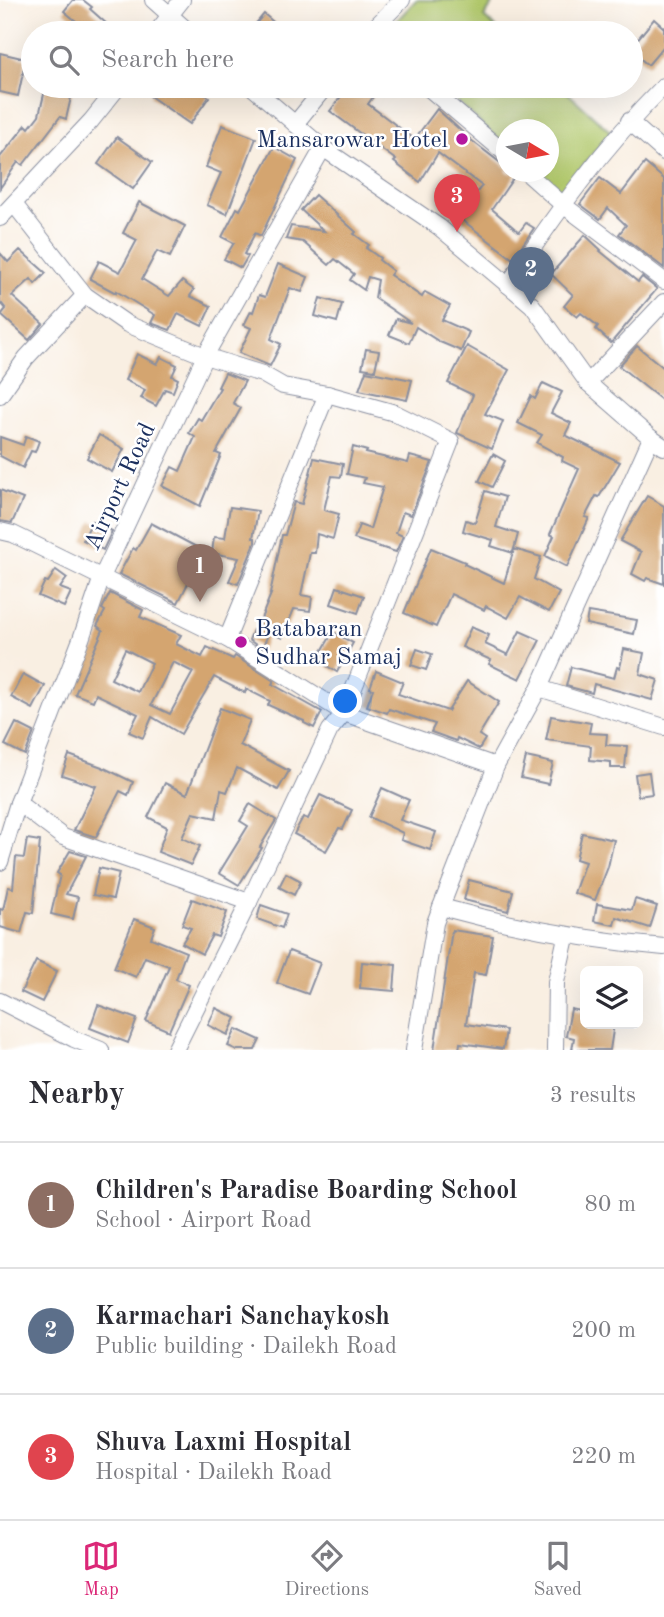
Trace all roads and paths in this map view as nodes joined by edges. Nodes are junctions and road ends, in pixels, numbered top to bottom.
1 (153, 0) edge
2 (182, 0) edge
3 (402, 0) edge
4 (169, 15) junction
5 (165, 21) edge
6 (176, 21) edge
7 (381, 21) edge
8 (664, 86) edge
9 (109, 98) edge
10 (265, 98) edge
11 (316, 98) edge
12 (440, 98) edge
13 (629, 121) junction
14 (295, 124) junction
15 (496, 146) edge
16 (324, 148) junction
17 (664, 152) edge
18 (537, 182) edge
19 (13, 204) junction
20 (562, 204) junction
21 (0, 218) edge
22 (664, 281) edge
23 (508, 285) junction
24 (85, 295) junction
25 (664, 302) edge
26 (205, 356) junction
27 (588, 383) junction
28 (327, 394) junction
29 (0, 395) edge
30 (657, 443) edge
31 (0, 531) edge
32 (102, 577) junction
33 (227, 639) junction
34 (539, 688) junction
35 (344, 713) junction
36 (664, 727) edge
37 (496, 766) junction
38 (18, 803) junction
39 (0, 862) edge
40 (249, 902) junction
41 (441, 907) junction
42 (566, 937) junction
43 (664, 947) edge
44 (0, 1000) edge
45 (69, 1044) edge
46 (101, 1050) edge
47 (175, 1050) edge
48 (414, 1050) edge
49 (555, 1050) edge

1 - 4 street
2 - 4 street
3 - 7 street
4 - 5 street
4 - 6 street
8 - 13 street
9 - 19 street
10 - 14 street
11 - 14 street
12 - 15 street
13 - 17 street
13 - 20 street
14 - 16 street
16 - 23 street
16 - 26 street, Airport Road
18 - 20 street
19 - 21 street
19 - 24 street
20 - 22 street
20 - 23 street
23 - 27 street
24 - 26 street
24 - 29 street
25 - 27 street
26 - 28 street
26 - 32 street, Airport Road
27 - 30 street
28 - 33 street
28 - 35 street
30 - 34 street
31 - 32 street
32 - 33 street
32 - 38 street, Airport Road
33 - 35 street
34 - 36 street
34 - 37 street
35 - 37 street
35 - 40 street
37 - 41 street
38 - 39 street, Airport Road
38 - 40 street
40 - 47 street
41 - 42 street
41 - 48 street
42 - 43 street
42 - 49 street
44 - 45 street
45 - 46 street

